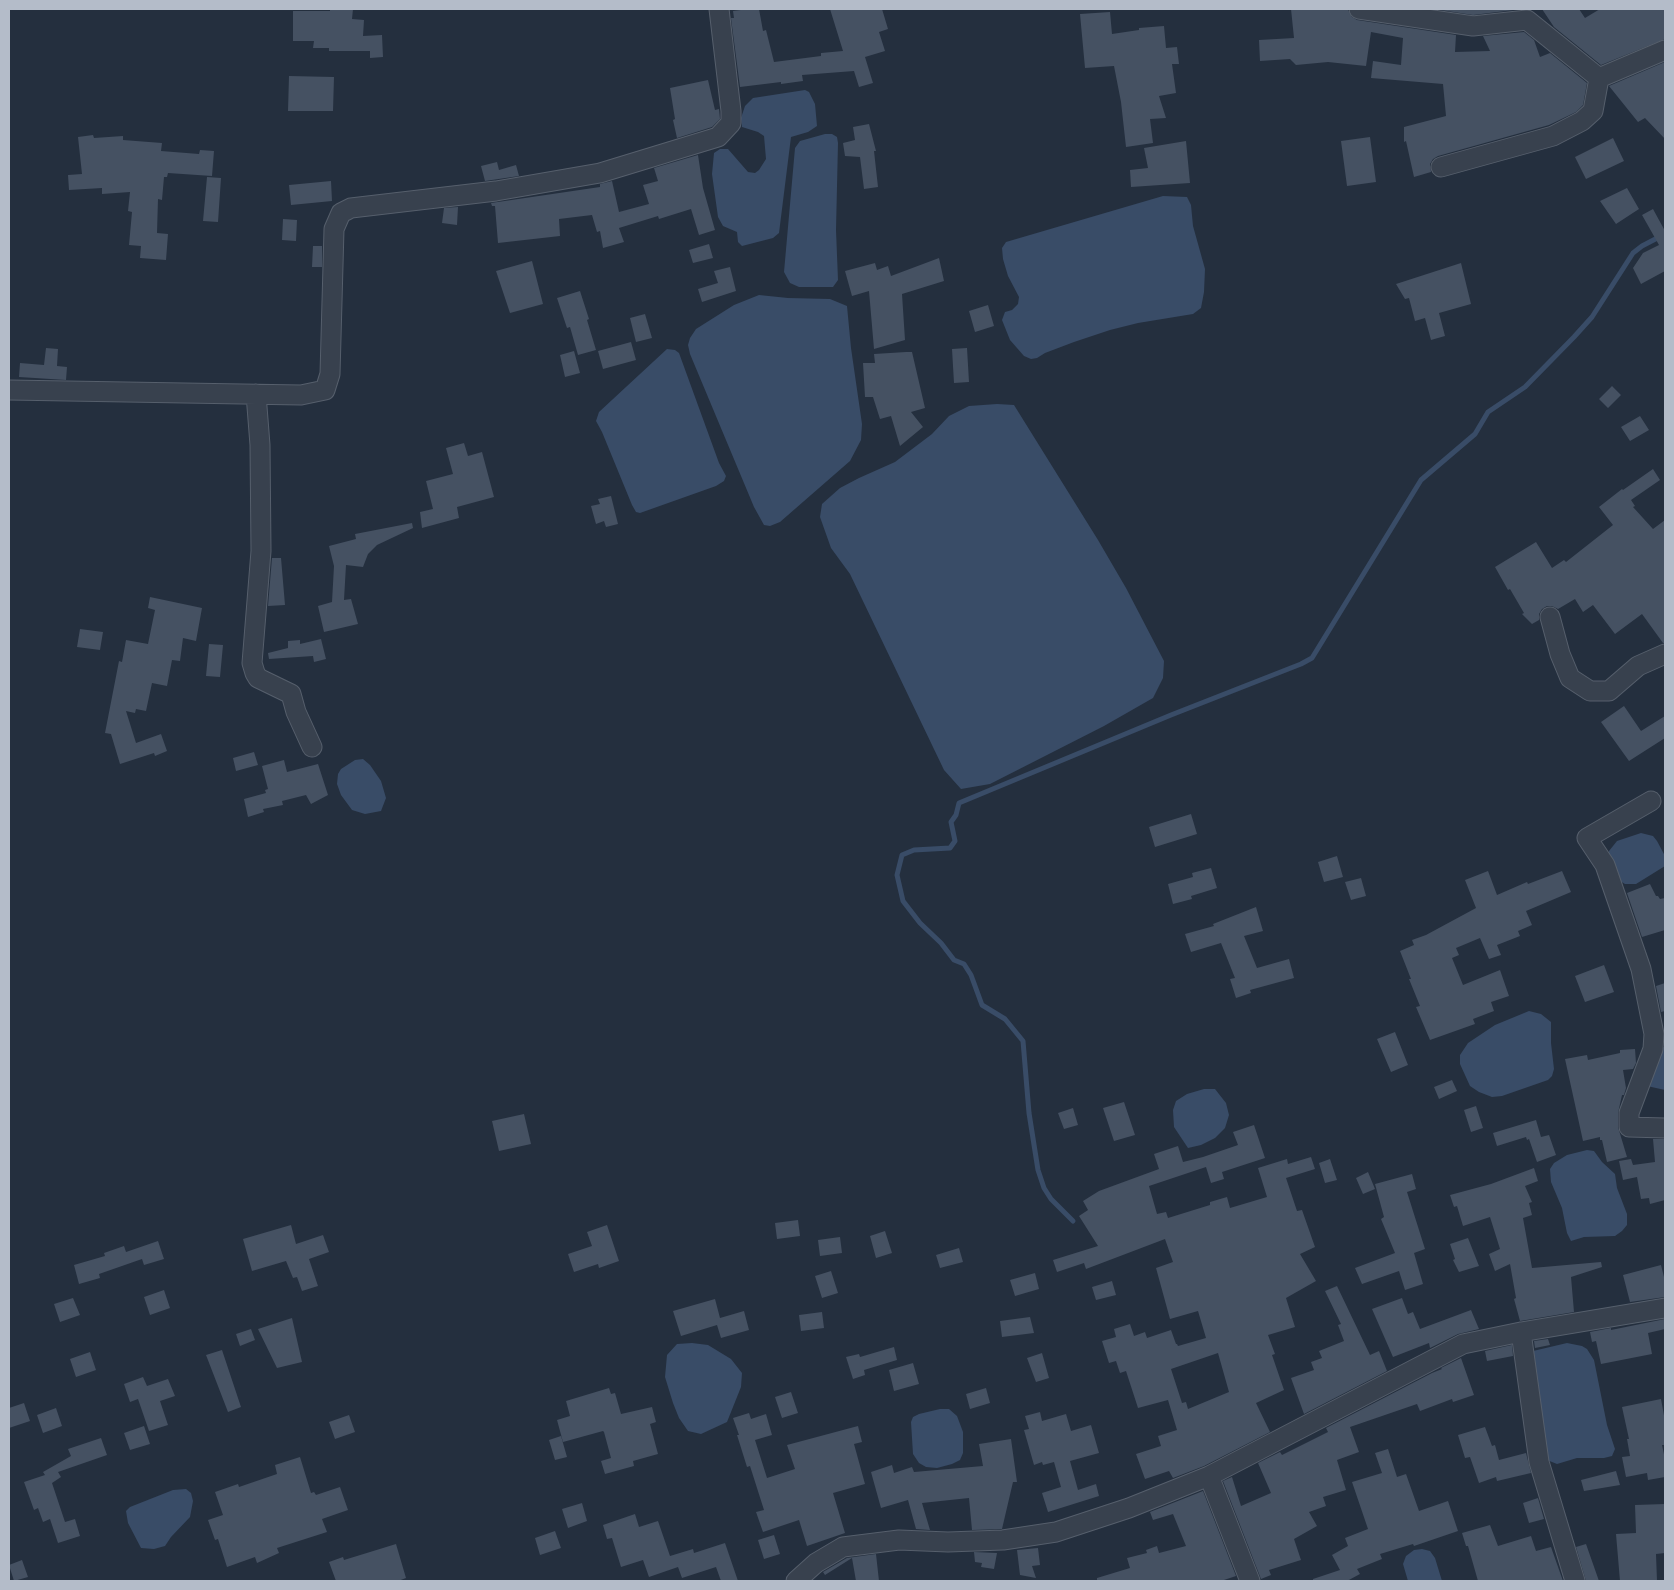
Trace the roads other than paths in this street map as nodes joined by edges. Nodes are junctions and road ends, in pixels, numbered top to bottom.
1 (719, 9) edge
2 (1359, 9) edge
3 (1665, 50) edge
4 (1599, 78) junction
5 (1441, 167) dead end
6 (9, 390) edge
7 (256, 394) junction
8 (1550, 617) dead end
9 (1665, 654) edge
10 (312, 747) dead end
11 (1652, 801) dead end
12 (1665, 1128) edge
13 (1665, 1308) edge
14 (1521, 1332) junction
15 (1209, 1476) junction
16 (796, 1581) edge
17 (1250, 1581) edge
18 (1575, 1581) edge

1 - 7 street
2 - 4 street
3 - 4 street
4 - 5 street
6 - 7 street
7 - 10 street
8 - 9 street
11 - 12 street
13 - 14 street
14 - 15 street
14 - 18 street
15 - 16 street
15 - 17 street

